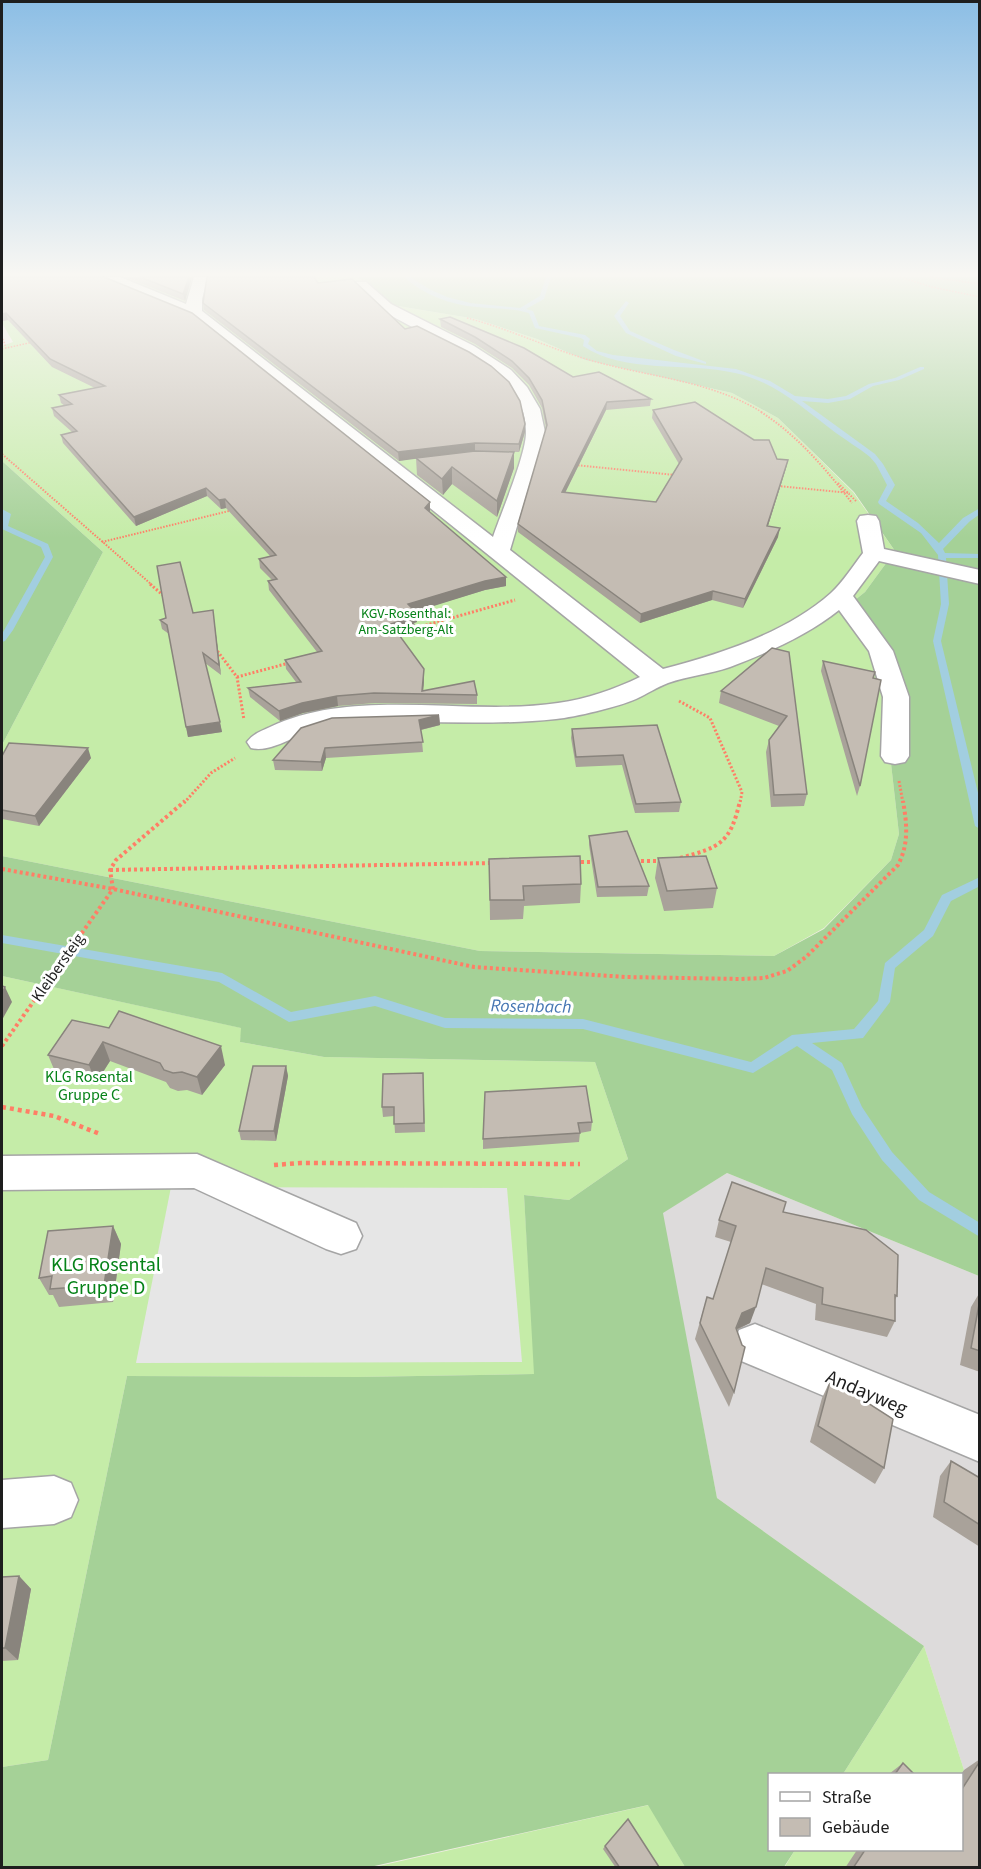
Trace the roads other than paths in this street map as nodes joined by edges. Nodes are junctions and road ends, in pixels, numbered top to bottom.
1 (261, 364) edge
2 (489, 364) edge
3 (420, 466) edge
4 (396, 469) junction
5 (868, 521) road end
6 (499, 551) junction
7 (884, 555) junction
8 (977, 576) edge
9 (841, 596) junction
10 (658, 678) junction
11 (261, 742) road end
12 (895, 756) road end
13 (2, 1173) edge
14 (341, 1236) dead end
15 (755, 1345) dead end
16 (980, 1439) edge
17 (54, 1500) dead end
18 (2, 1504) edge

1 - 4 street
2 - 6 street
3 - 4 street
4 - 6 street
5 - 7 street
6 - 10 street
7 - 8 street
7 - 9 street
9 - 10 street
9 - 12 street
10 - 11 street
13 - 14 street
15 - 16 street, Andayweg
17 - 18 street

